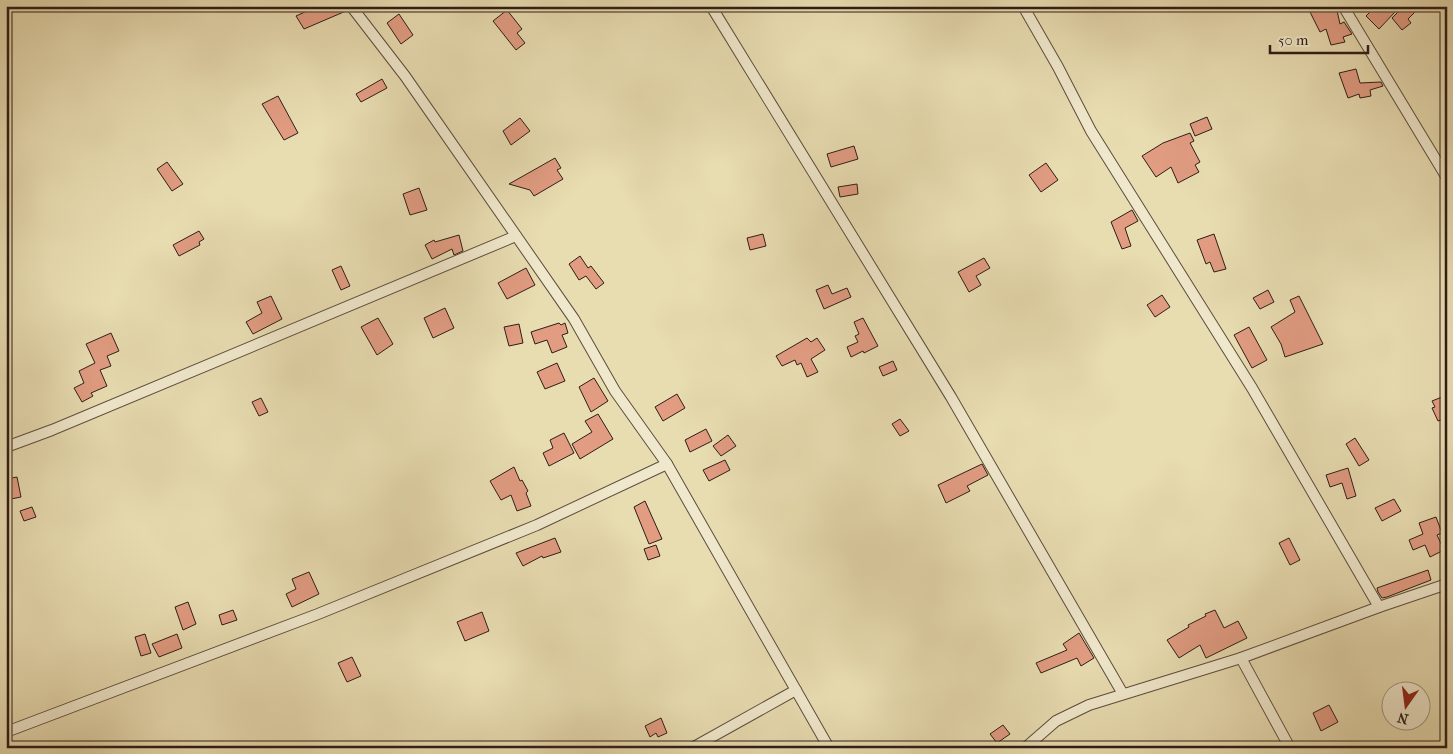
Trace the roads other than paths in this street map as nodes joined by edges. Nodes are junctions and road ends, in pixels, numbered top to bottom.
1 (351, 6) edge
2 (711, 6) edge
3 (1023, 6) edge
4 (1343, 6) edge
5 (1447, 178) edge
6 (516, 236) junction
7 (6, 447) edge
8 (667, 464) junction
9 (1447, 584) edge
10 (1380, 607) junction
11 (1241, 658) junction
12 (796, 690) junction
13 (1122, 694) junction
14 (6, 732) edge
15 (692, 748) edge
16 (828, 748) edge
17 (1025, 748) edge
18 (1290, 748) edge

1 - 6 street
2 - 13 street
3 - 10 street
4 - 5 street
6 - 7 street
6 - 8 street
8 - 12 street
8 - 14 street
9 - 10 street
10 - 11 street
11 - 13 street
11 - 18 street
12 - 15 street
12 - 16 street
13 - 17 street

